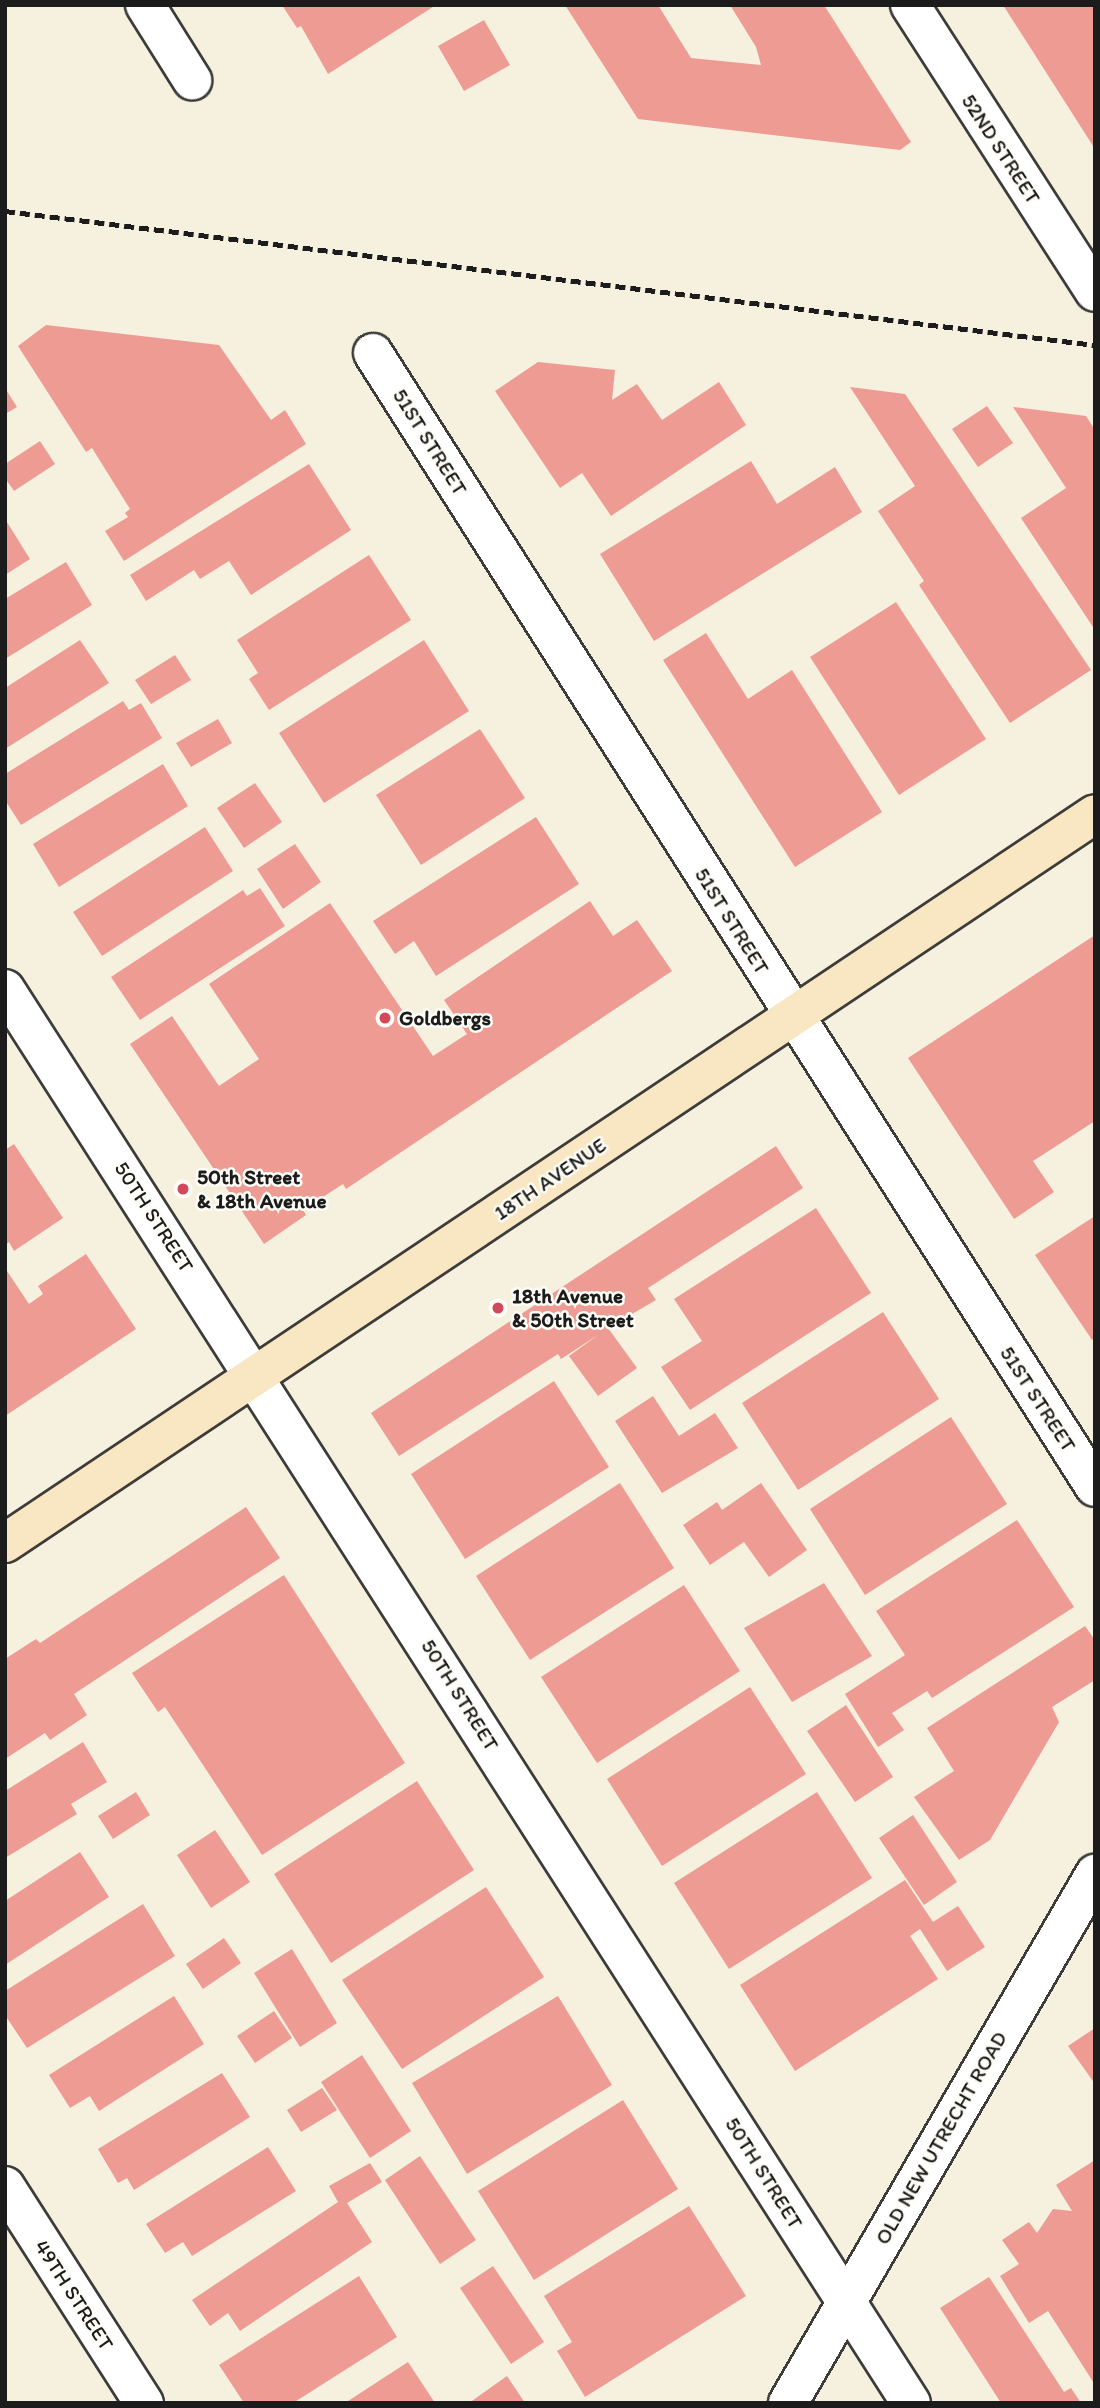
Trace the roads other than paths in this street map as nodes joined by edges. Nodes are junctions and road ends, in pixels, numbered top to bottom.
1 (145, 5) edge
2 (910, 5) edge
3 (192, 79) dead end
4 (1095, 292) edge
5 (373, 353) dead end
6 (1095, 814) edge
7 (5, 989) edge
8 (793, 1016) junction
9 (256, 1376) junction
10 (1095, 1487) edge
11 (5, 1543) edge
12 (1095, 1874) edge
13 (5, 2186) edge
14 (846, 2302) junction
15 (144, 2403) edge
16 (788, 2403) edge
17 (911, 2403) edge

1 - 3 street
2 - 4 street, 52ND STREET
5 - 8 street, 51ST STREET
6 - 8 street, 18TH AVENUE
7 - 9 street, 50TH STREET
8 - 9 street, 18TH AVENUE
8 - 10 street, 51ST STREET
9 - 11 street, 18TH AVENUE
9 - 14 street, 50TH STREET
12 - 14 street, OLD NEW UTRECHT ROAD
13 - 15 street, 49TH STREET
14 - 16 street, OLD NEW UTRECHT ROAD
14 - 17 street, 50TH STREET

